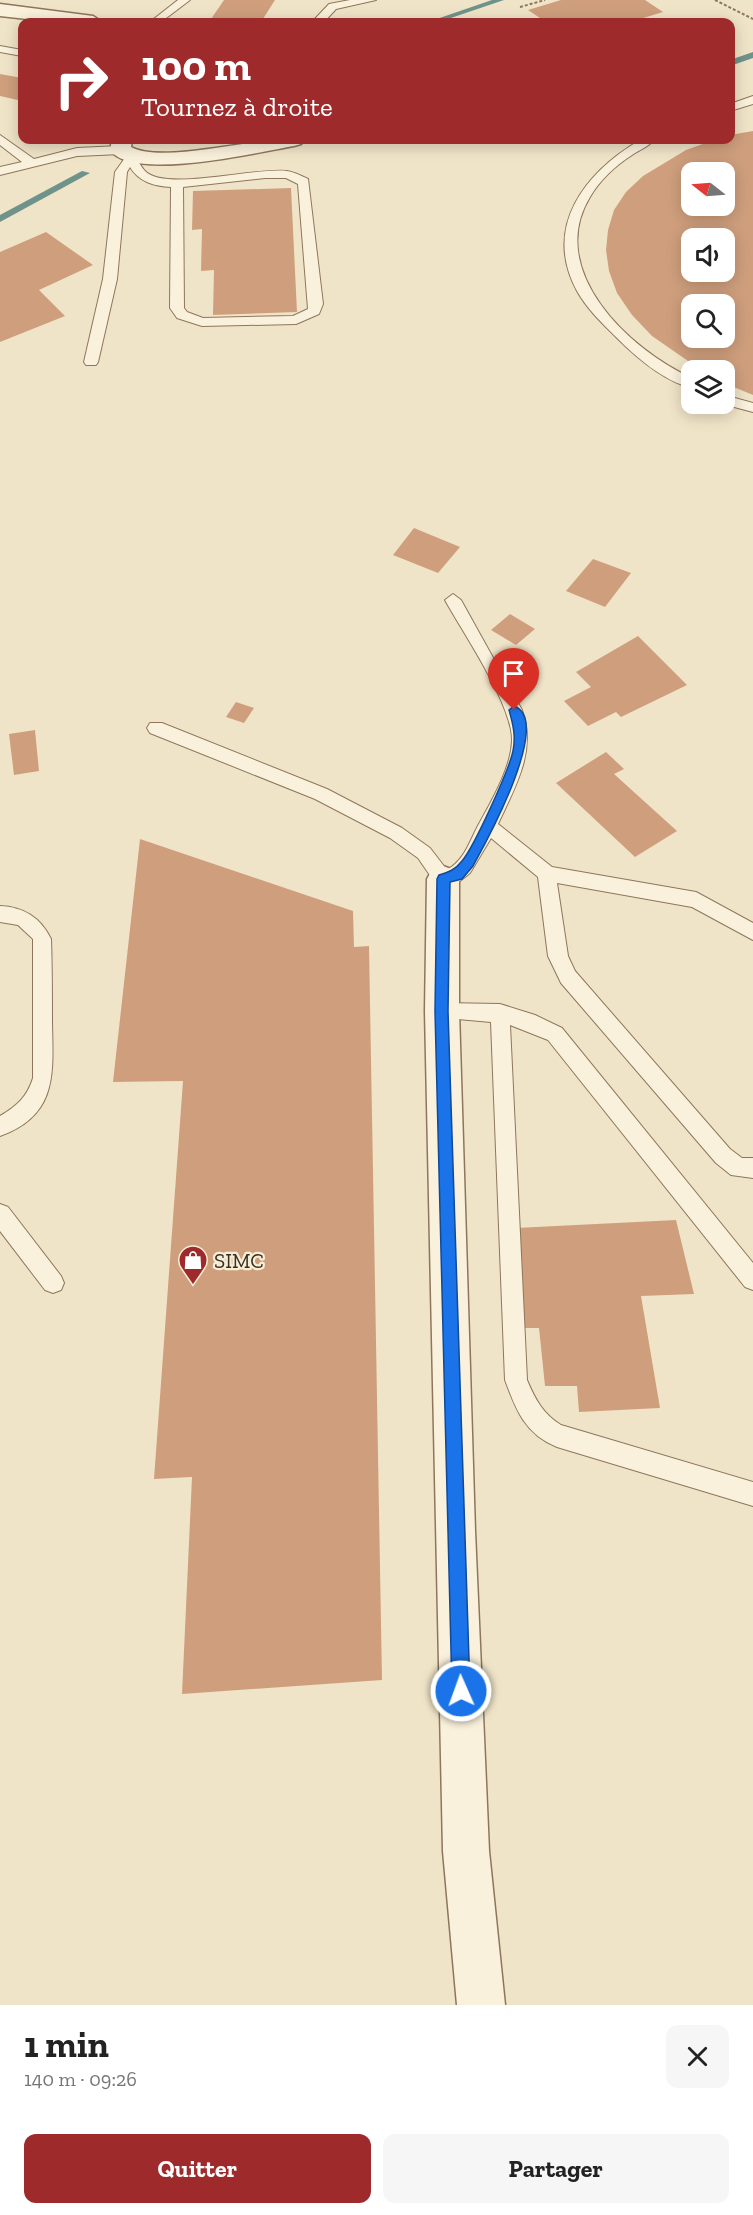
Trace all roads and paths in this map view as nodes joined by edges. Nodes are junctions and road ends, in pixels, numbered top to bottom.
1 (185, 0) edge
2 (371, 0) edge
3 (545, 0) edge
4 (715, 0) edge
5 (331, 3) edge
6 (520, 7) dead end
7 (0, 10) edge
8 (62, 18) edge
9 (160, 18) edge
10 (321, 18) edge
11 (753, 19) edge
12 (0, 49) edge
13 (18, 52) edge
14 (753, 100) edge
15 (735, 106) edge
16 (0, 139) edge
17 (268, 144) edge
18 (640, 144) edge
19 (124, 149) edge
20 (30, 162) junction
21 (0, 171) edge
22 (177, 184) junction
23 (91, 363) dead end
24 (681, 379) edge
25 (735, 402) edge
26 (753, 408) edge
27 (453, 600) dead end
28 (156, 728) dead end
29 (487, 825) junction
30 (547, 874) junction
31 (443, 879) junction
32 (0, 914) edge
33 (753, 932) edge
34 (442, 1011) junction
35 (500, 1012) junction
36 (0, 1127) edge
37 (753, 1168) edge
38 (0, 1214) edge
39 (753, 1280) edge
40 (53, 1282) dead end
41 (753, 1494) edge
42 (481, 2005) edge

1 - 9 lane
2 - 5 lane
3 - 6 path
4 - 11 path
5 - 10 lane
7 - 8 street
12 - 13 lane
14 - 15 lane
16 - 20 lane
17 - 19 street
18 - 24 lane
19 - 20 lane
19 - 22 lane
19 - 23 lane
20 - 21 lane
22 - 22 lane
25 - 26 lane
27 - 29 lane
28 - 31 lane
29 - 30 lane
29 - 31 lane
30 - 33 lane
30 - 37 lane
31 - 34 street
32 - 36 lane
34 - 35 lane
34 - 42 street
35 - 39 lane
35 - 41 lane
38 - 40 lane

